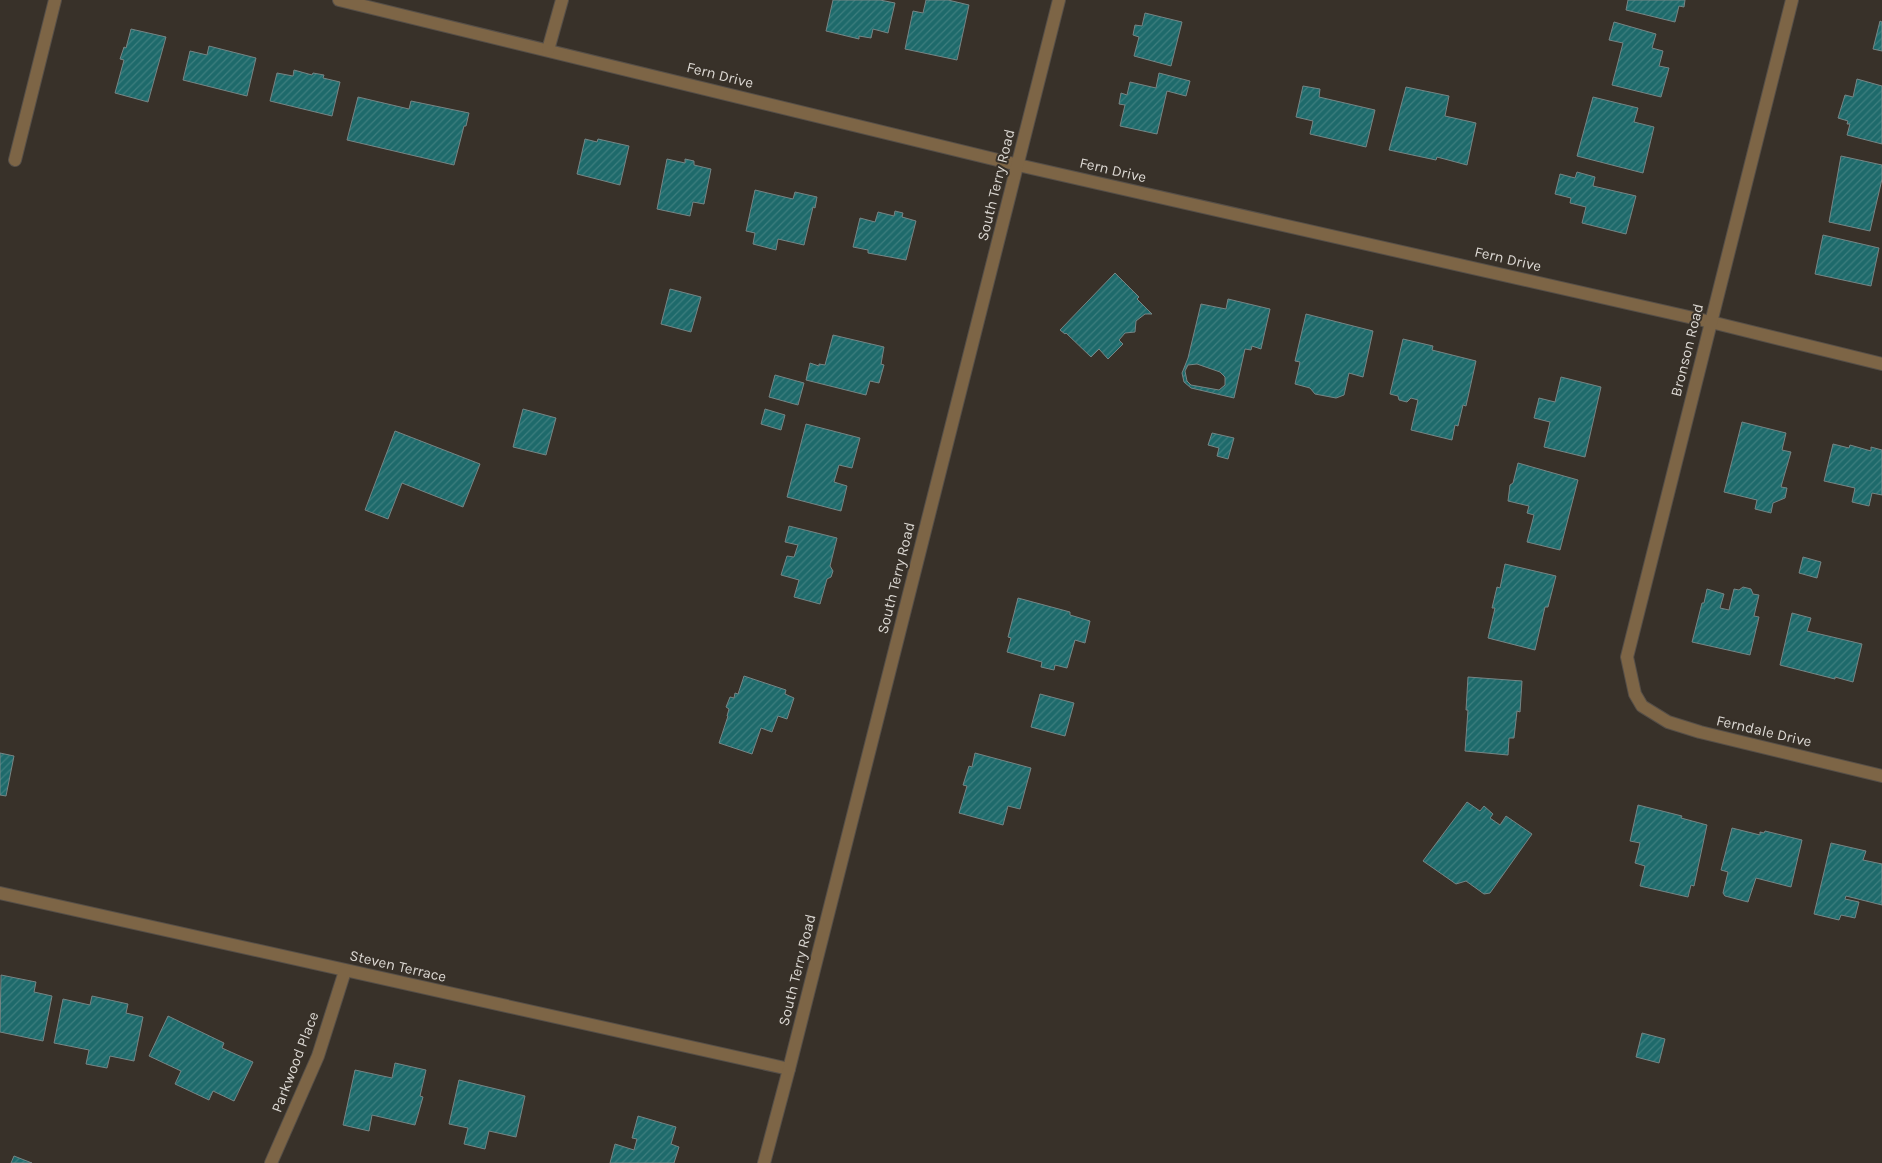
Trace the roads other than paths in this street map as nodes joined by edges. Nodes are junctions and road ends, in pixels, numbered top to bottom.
1 (55, 0) edge
2 (339, 0) edge
3 (562, 0) edge
4 (1058, 0) edge
5 (1792, 0) edge
6 (548, 50) junction
7 (15, 160) dead end
8 (1018, 165) junction
9 (1711, 322) junction
10 (1882, 364) edge
11 (1642, 706) joint
12 (1882, 776) edge
13 (0, 893) edge
14 (345, 971) junction
15 (789, 1069) junction
16 (271, 1163) edge
17 (764, 1163) edge

1 - 7 street
2 - 6 street, Fern Drive
3 - 6 street
4 - 8 street, South Terry Road
5 - 9 street, Bronson Road
6 - 8 street, Fern Drive
8 - 9 street, Fern Drive
8 - 15 street, South Terry Road
9 - 10 street, Fern Drive
9 - 11 street, Bronson Road
11 - 12 street, Ferndale Drive
13 - 14 street, Steven Terrace
14 - 15 street, Steven Terrace
14 - 16 street, Parkwood Place
15 - 17 street, South Terry Road

